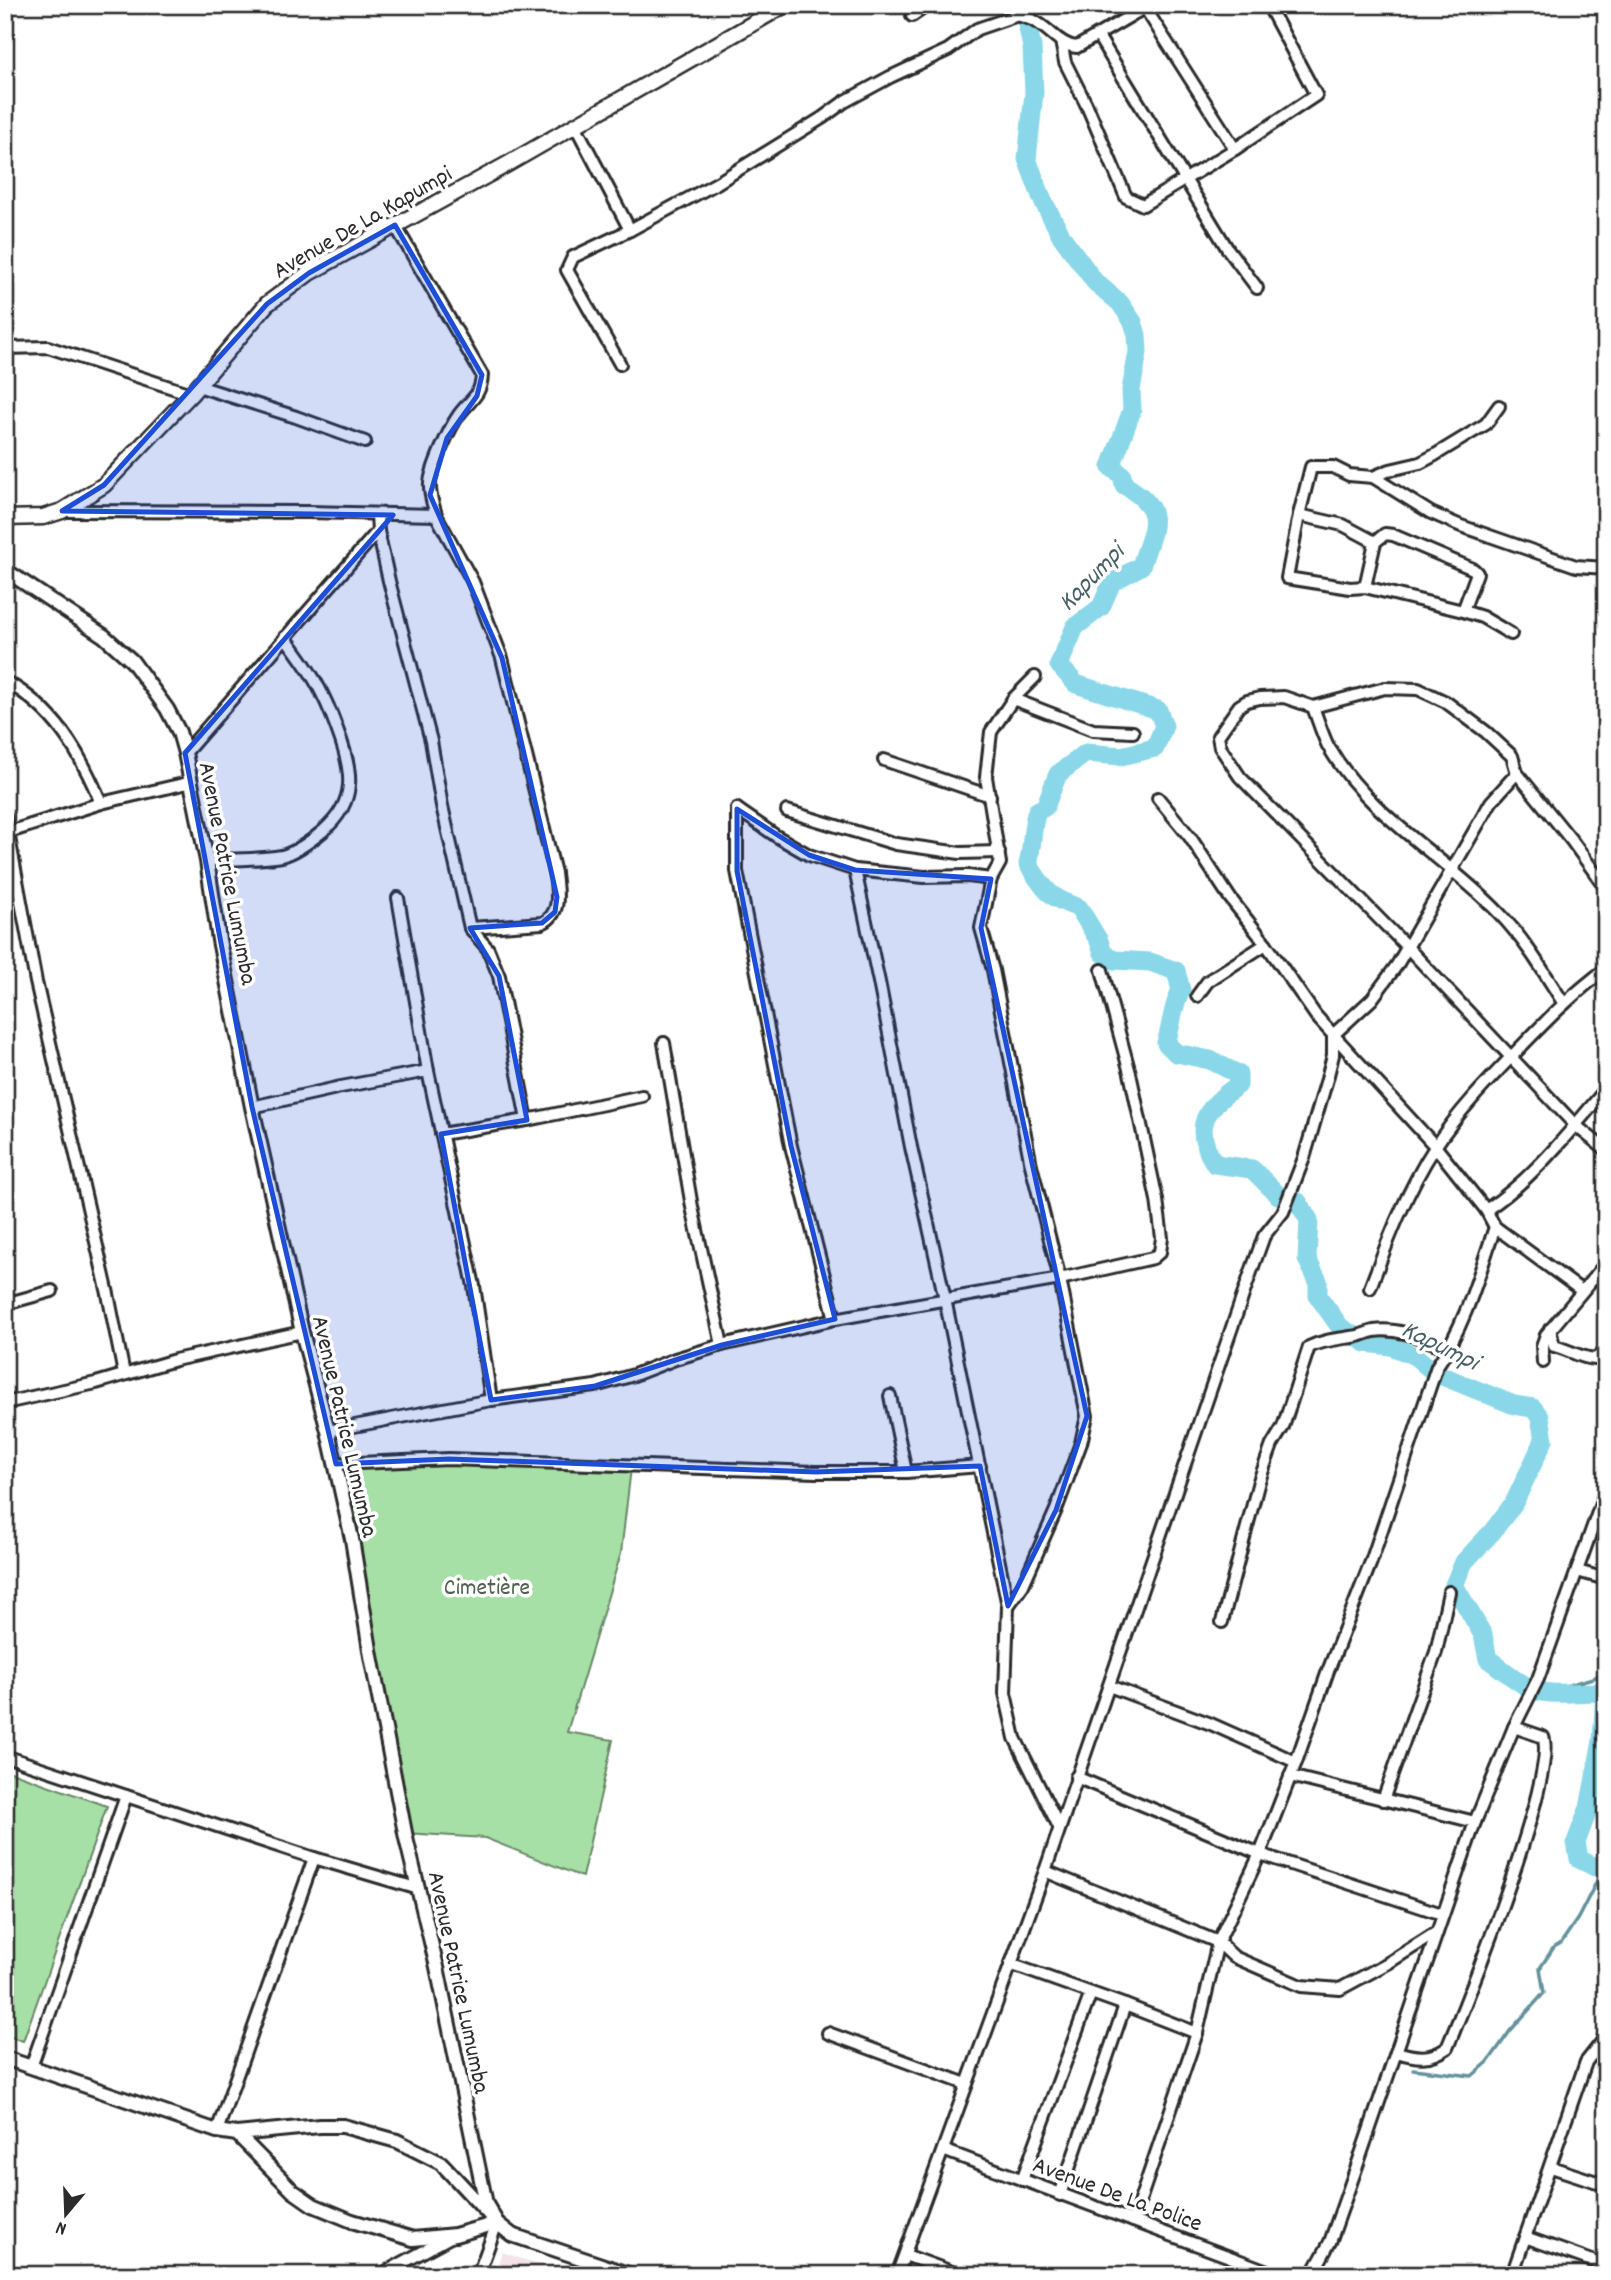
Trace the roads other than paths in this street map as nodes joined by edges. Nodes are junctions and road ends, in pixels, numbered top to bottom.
1 (785, 5) edge
2 (928, 5) edge
3 (1268, 5) edge
4 (1147, 7) edge
5 (912, 16) dead end
6 (1098, 36) junction
7 (1061, 41) junction
8 (575, 125) junction
9 (1234, 149) junction
10 (1184, 178) junction
11 (396, 225) junction
12 (630, 230) junction
13 (1256, 288) dead end
14 (5, 348) edge
15 (620, 364) dead end
16 (194, 390) junction
17 (1499, 406) dead end
18 (365, 442) dead end
19 (1373, 477) junction
20 (62, 510) junction
21 (377, 514) junction
22 (436, 515) junction
23 (1299, 515) junction
24 (5, 518) edge
25 (378, 531) junction
26 (1375, 542) junction
27 (1606, 568) edge
28 (5, 570) edge
29 (1365, 587) junction
30 (1463, 611) junction
31 (1511, 634) dead end
32 (285, 637) junction
33 (1035, 677) dead end
34 (5, 681) edge
35 (1013, 699) junction
36 (1312, 707) junction
37 (1133, 732) dead end
38 (185, 752) junction
39 (884, 761) dead end
40 (1517, 773) junction
41 (192, 782) junction
42 (990, 796) junction
43 (1158, 799) dead end
44 (101, 803) junction
45 (787, 811) dead end
46 (5, 816) edge
47 (9, 832) junction
48 (999, 852) junction
49 (207, 861) junction
50 (855, 870) junction
51 (1452, 870) junction
52 (991, 879) junction
53 (5, 883) edge
54 (17, 886) junction
55 (1606, 888) edge
56 (398, 898) dead end
57 (470, 928) junction
58 (1266, 943) junction
59 (1408, 948) junction
60 (1606, 969) edge
61 (1102, 970) dead end
62 (1197, 996) dead end
63 (1564, 1004) junction
64 (1333, 1035) junction
65 (664, 1043) dead end
66 (1511, 1057) junction
67 (428, 1071) junction
68 (1606, 1089) edge
69 (642, 1096) dead end
70 (252, 1107) junction
71 (527, 1120) junction
72 (1575, 1125) junction
73 (441, 1134) junction
74 (1435, 1146) junction
75 (1606, 1150) edge
76 (1486, 1210) junction
77 (1495, 1227) junction
78 (1606, 1263) edge
79 (1060, 1279) junction
80 (1370, 1288) dead end
81 (52, 1291) dead end
82 (1582, 1291) junction
83 (945, 1300) junction
84 (5, 1304) edge
85 (835, 1319) junction
86 (1550, 1329) junction
87 (302, 1332) junction
88 (722, 1345) junction
89 (1449, 1349) junction
90 (1606, 1350) edge
91 (1543, 1362) dead end
92 (124, 1374) junction
93 (890, 1396) dead end
94 (491, 1400) junction
95 (5, 1403) edge
96 (328, 1432) junction
97 (336, 1464) junction
98 (980, 1466) junction
99 (906, 1472) junction
100 (1606, 1490) edge
101 (1592, 1526) junction
102 (1606, 1530) edge
103 (1577, 1570) junction
104 (1606, 1579) edge
105 (1449, 1592) dead end
106 (1008, 1606) junction
107 (1222, 1622) dead end
108 (1109, 1686) junction
109 (1514, 1727) junction
110 (5, 1756) edge
111 (1296, 1762) junction
112 (1290, 1776) junction
113 (1076, 1777) junction
114 (126, 1796) junction
115 (1383, 1800) junction
116 (1475, 1822) junction
117 (1059, 1827) junction
118 (1260, 1854) junction
119 (314, 1858) junction
120 (1045, 1871) junction
121 (419, 1889) junction
122 (1442, 1914) junction
123 (1437, 1932) junction
124 (1218, 1942) junction
125 (1010, 1964) junction
126 (1091, 1993) junction
127 (1125, 2005) junction
128 (828, 2033) dead end
129 (1197, 2033) junction
130 (1606, 2033) edge
131 (1397, 2052) junction
132 (5, 2057) edge
133 (31, 2067) junction
134 (966, 2084) junction
135 (217, 2131) junction
136 (237, 2134) junction
137 (943, 2150) junction
138 (1551, 2167) junction
139 (1022, 2180) junction
140 (1606, 2185) edge
141 (1060, 2195) junction
142 (1133, 2221) junction
143 (497, 2223) junction
144 (455, 2235) junction
145 (1525, 2237) junction
146 (905, 2255) junction
147 (1606, 2266) edge
148 (380, 2275) edge
149 (478, 2275) edge
150 (631, 2275) edge
151 (897, 2275) edge
152 (960, 2275) edge
153 (1278, 2275) edge
154 (1312, 2275) edge
155 (1512, 2275) edge

1 - 8 main road, Avenue De La Kapumpi
2 - 5 street
3 - 9 street
4 - 6 street
4 - 9 street
6 - 7 street
6 - 10 street
7 - 10 street
7 - 12 street
8 - 11 main road, Avenue De La Kapumpi
8 - 12 street
9 - 10 street
10 - 13 street
11 - 16 main road, Avenue De La Kapumpi
11 - 22 street
12 - 15 street
14 - 16 street
16 - 18 street
16 - 20 main road, Avenue De La Kapumpi
17 - 19 street
19 - 23 street
19 - 27 street
20 - 21 street
20 - 24 main road, Avenue De La Kapumpi
21 - 22 street
21 - 25 street
22 - 57 street
23 - 26 street
23 - 29 street
25 - 32 street
25 - 57 street
26 - 29 street
26 - 30 street
28 - 38 street, Avenue Patrice Lumumba
29 - 30 street
30 - 31 street
32 - 38 street
32 - 49 street
33 - 35 street
34 - 44 street
35 - 37 street
35 - 42 street
36 - 40 street
36 - 51 street
36 - 59 street
38 - 41 street, Avenue Patrice Lumumba
39 - 42 street
40 - 51 street
40 - 55 street
41 - 44 street
41 - 49 street, Avenue Patrice Lumumba
42 - 48 street
43 - 58 street
44 - 47 street
45 - 48 street
46 - 47 street
47 - 54 street
48 - 52 street
49 - 70 street, Avenue Patrice Lumumba
50 - 52 street
50 - 83 street
50 - 85 street
51 - 59 street
51 - 63 street
52 - 79 street
53 - 54 street
54 - 92 street
56 - 67 street
57 - 71 street
58 - 62 street
58 - 64 street
59 - 64 street
59 - 66 street
60 - 63 street
61 - 79 street
63 - 66 street
64 - 74 street
64 - 108 street
65 - 88 street
66 - 72 street
66 - 74 street
67 - 70 street
67 - 73 street
68 - 72 street
69 - 71 street
70 - 87 street, Avenue Patrice Lumumba
71 - 73 street
72 - 75 street
72 - 76 street
73 - 94 street
74 - 76 street
74 - 80 street
76 - 77 street
77 - 82 street
77 - 89 street
78 - 82 street
79 - 83 street
79 - 106 street
81 - 84 street
82 - 86 street
83 - 85 street
83 - 98 street
85 - 88 street
86 - 90 street
86 - 91 street
87 - 92 street
87 - 96 street, Avenue Patrice Lumumba
88 - 94 street
89 - 107 street
89 - 111 street
92 - 95 street
93 - 99 street
94 - 96 street
96 - 97 street, Avenue Patrice Lumumba
97 - 99 street
97 - 121 street, Avenue Patrice Lumumba
98 - 99 street
98 - 106 street
100 - 101 street
101 - 102 street
101 - 103 street
103 - 104 street
103 - 109 street
105 - 115 street
106 - 117 street
108 - 111 street
108 - 113 street
109 - 116 street
109 - 131 street
110 - 114 street
111 - 112 street
112 - 115 street
112 - 118 street
113 - 117 street
113 - 118 street
114 - 119 street
114 - 133 street
115 - 116 street
116 - 122 street
117 - 120 street
118 - 122 street
118 - 124 street
119 - 121 street
119 - 135 street
120 - 124 street
120 - 125 street
121 - 143 street, Avenue Patrice Lumumba
122 - 123 street
123 - 124 street
123 - 131 street
124 - 129 street
125 - 126 street
125 - 134 street
126 - 127 street
126 - 139 street
127 - 129 street
127 - 141 street
128 - 134 street
129 - 142 street
130 - 138 street
131 - 154 street
132 - 133 street
133 - 135 street
134 - 137 street
135 - 136 street
136 - 143 street
136 - 144 street
137 - 139 street, Avenue De La Police
137 - 146 street
138 - 140 street
138 - 145 street
139 - 141 street, Avenue De La Police
141 - 142 street, Avenue De La Police
142 - 153 street, Avenue De La Police
143 - 144 street
143 - 149 street
143 - 150 street
144 - 148 street
145 - 147 street
145 - 155 street
146 - 151 street
146 - 152 street

